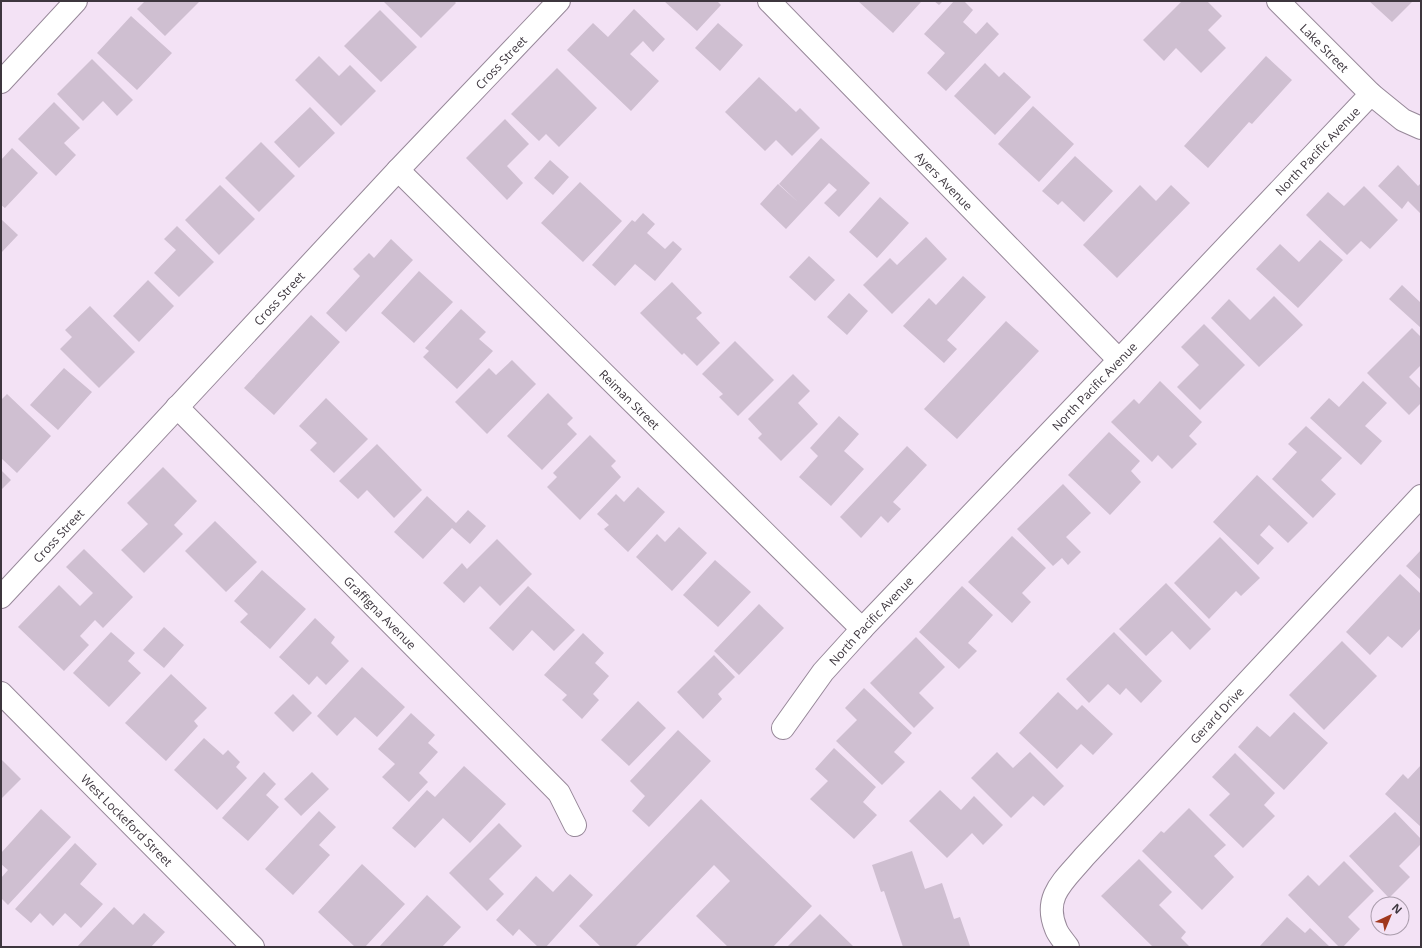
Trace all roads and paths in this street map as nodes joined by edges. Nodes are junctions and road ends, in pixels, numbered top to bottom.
1 (76, 1) edge
2 (559, 1) edge
3 (769, 1) edge
4 (1278, 1) edge
5 (1, 82) edge
6 (1371, 94) junction
7 (1421, 128) edge
8 (398, 170) junction
9 (1119, 360) junction
10 (177, 407) junction
11 (1421, 496) edge
12 (1, 597) edge
13 (862, 629) junction
14 (1, 693) edge
15 (784, 728) dead end
16 (575, 825) dead end
17 (253, 947) edge
18 (1068, 947) edge

1 - 5 street
2 - 8 street, Cross Street
3 - 9 street, Ayers Avenue
4 - 6 street, Lake Street
6 - 7 street
6 - 9 street, North Pacific Avenue
8 - 10 street, Cross Street
8 - 13 street, Reiman Street
9 - 13 street, North Pacific Avenue
10 - 12 street, Cross Street
10 - 16 street, Graffigna Avenue
11 - 18 street, Gerard Drive
13 - 15 street, North Pacific Avenue
14 - 17 street, West Lockeford Street

